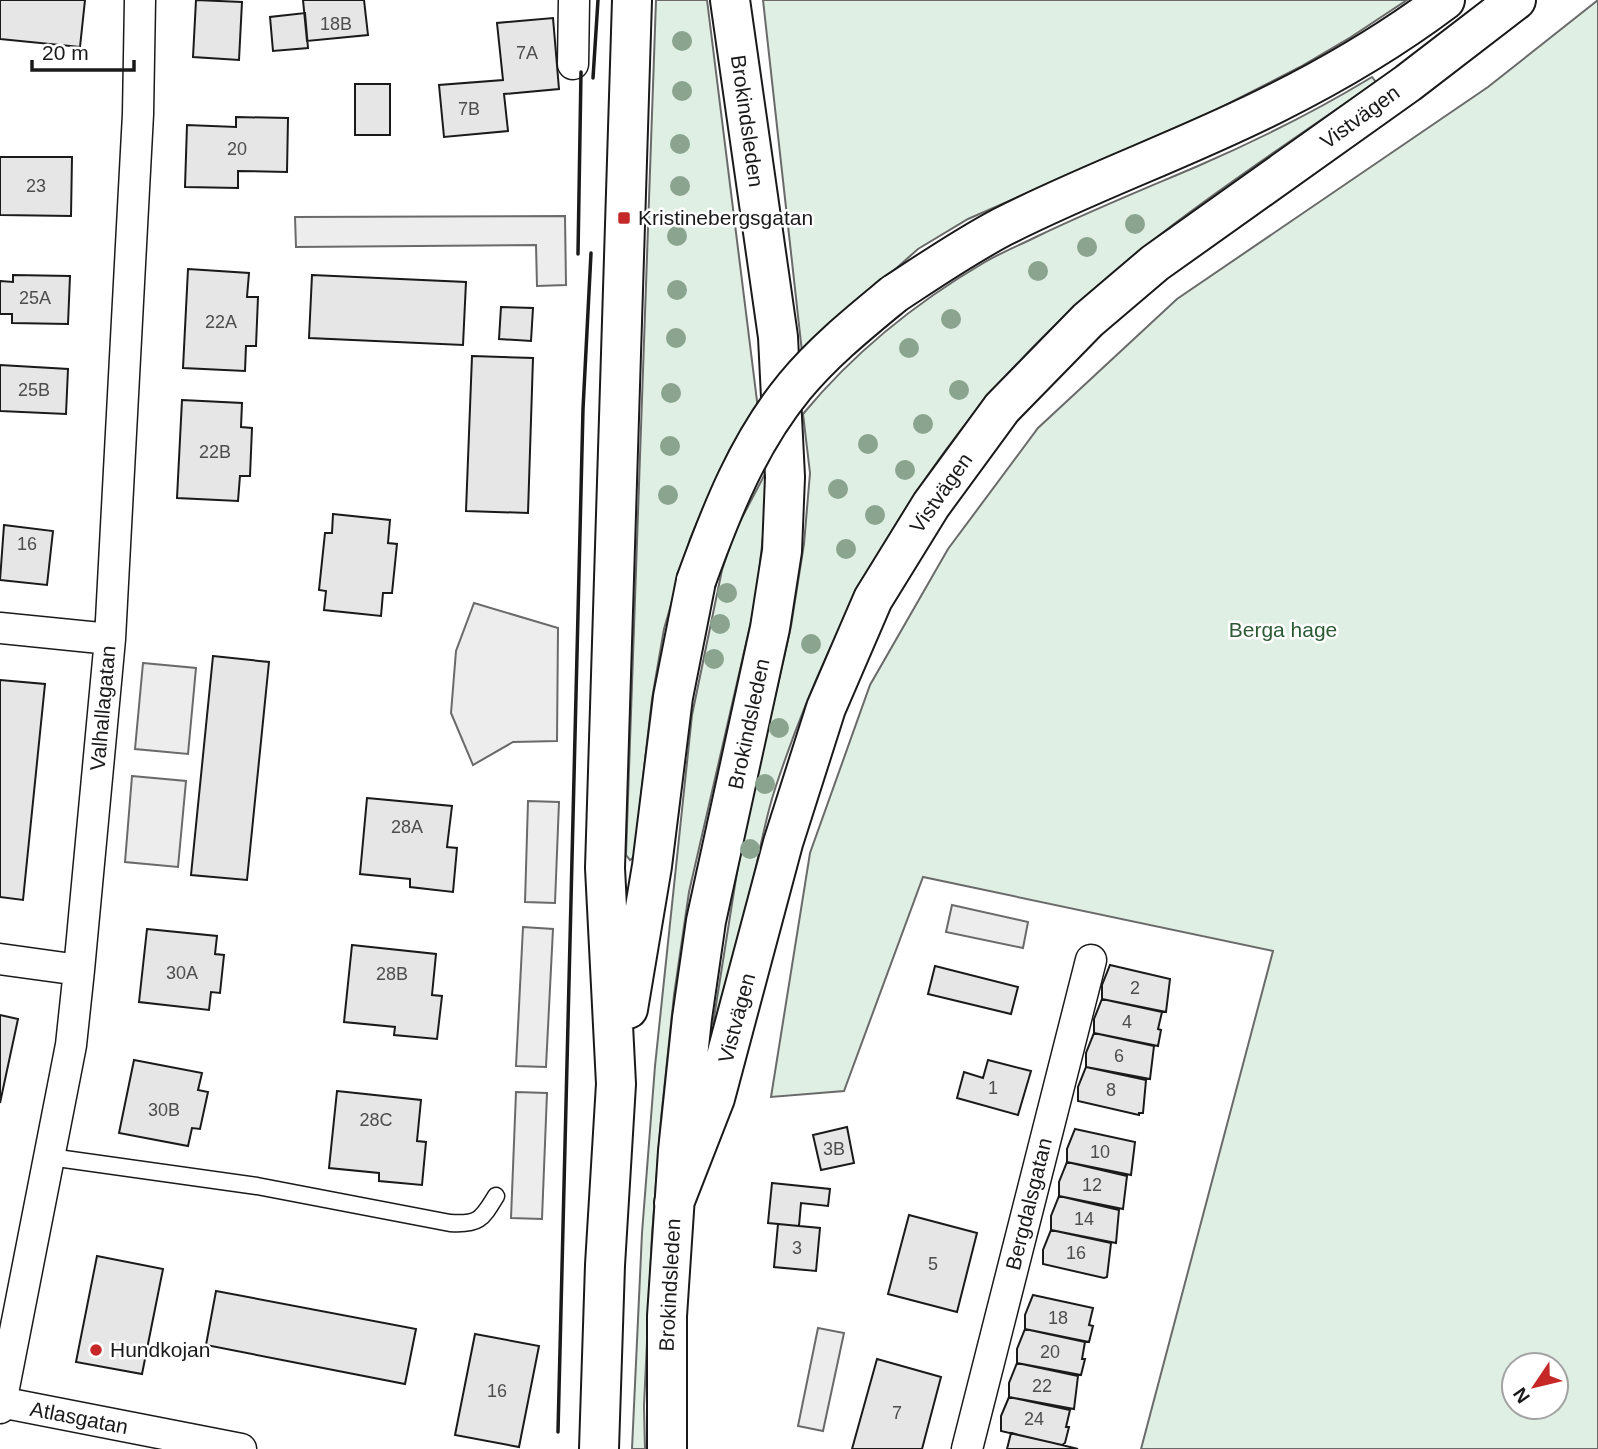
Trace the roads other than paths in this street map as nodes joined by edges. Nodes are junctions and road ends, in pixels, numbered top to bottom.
1 (140, 0) edge
2 (574, 0) edge
3 (632, 0) edge
4 (730, 0) edge
5 (1445, 0) edge
6 (1516, 0) edge
7 (573, 64) dead end
8 (0, 628) edge
9 (110, 639) junction
10 (0, 959) edge
11 (1091, 960) dead end
12 (79, 970) junction
13 (616, 1084) junction
14 (50, 1157) junction
15 (496, 1196) dead end
16 (674, 1203) junction
17 (0, 1404) edge
18 (241, 1449) edge
19 (600, 1449) edge
20 (667, 1449) edge
21 (967, 1449) edge

1 - 9 street, Valhallagatan
2 - 7 street
3 - 13 main road
4 - 16 main road, Brokindsleden
5 - 13 main road, bridge
6 - 16 main road, Vistvägen
8 - 9 street
9 - 12 street, Valhallagatan
10 - 12 street
11 - 21 street, Bergdalsgatan
12 - 14 street, Valhallagatan
13 - 19 main road
14 - 15 lane
14 - 17 street, Valhallagatan
16 - 20 main road, Brokindsleden
17 - 18 street, Atlasgatan

